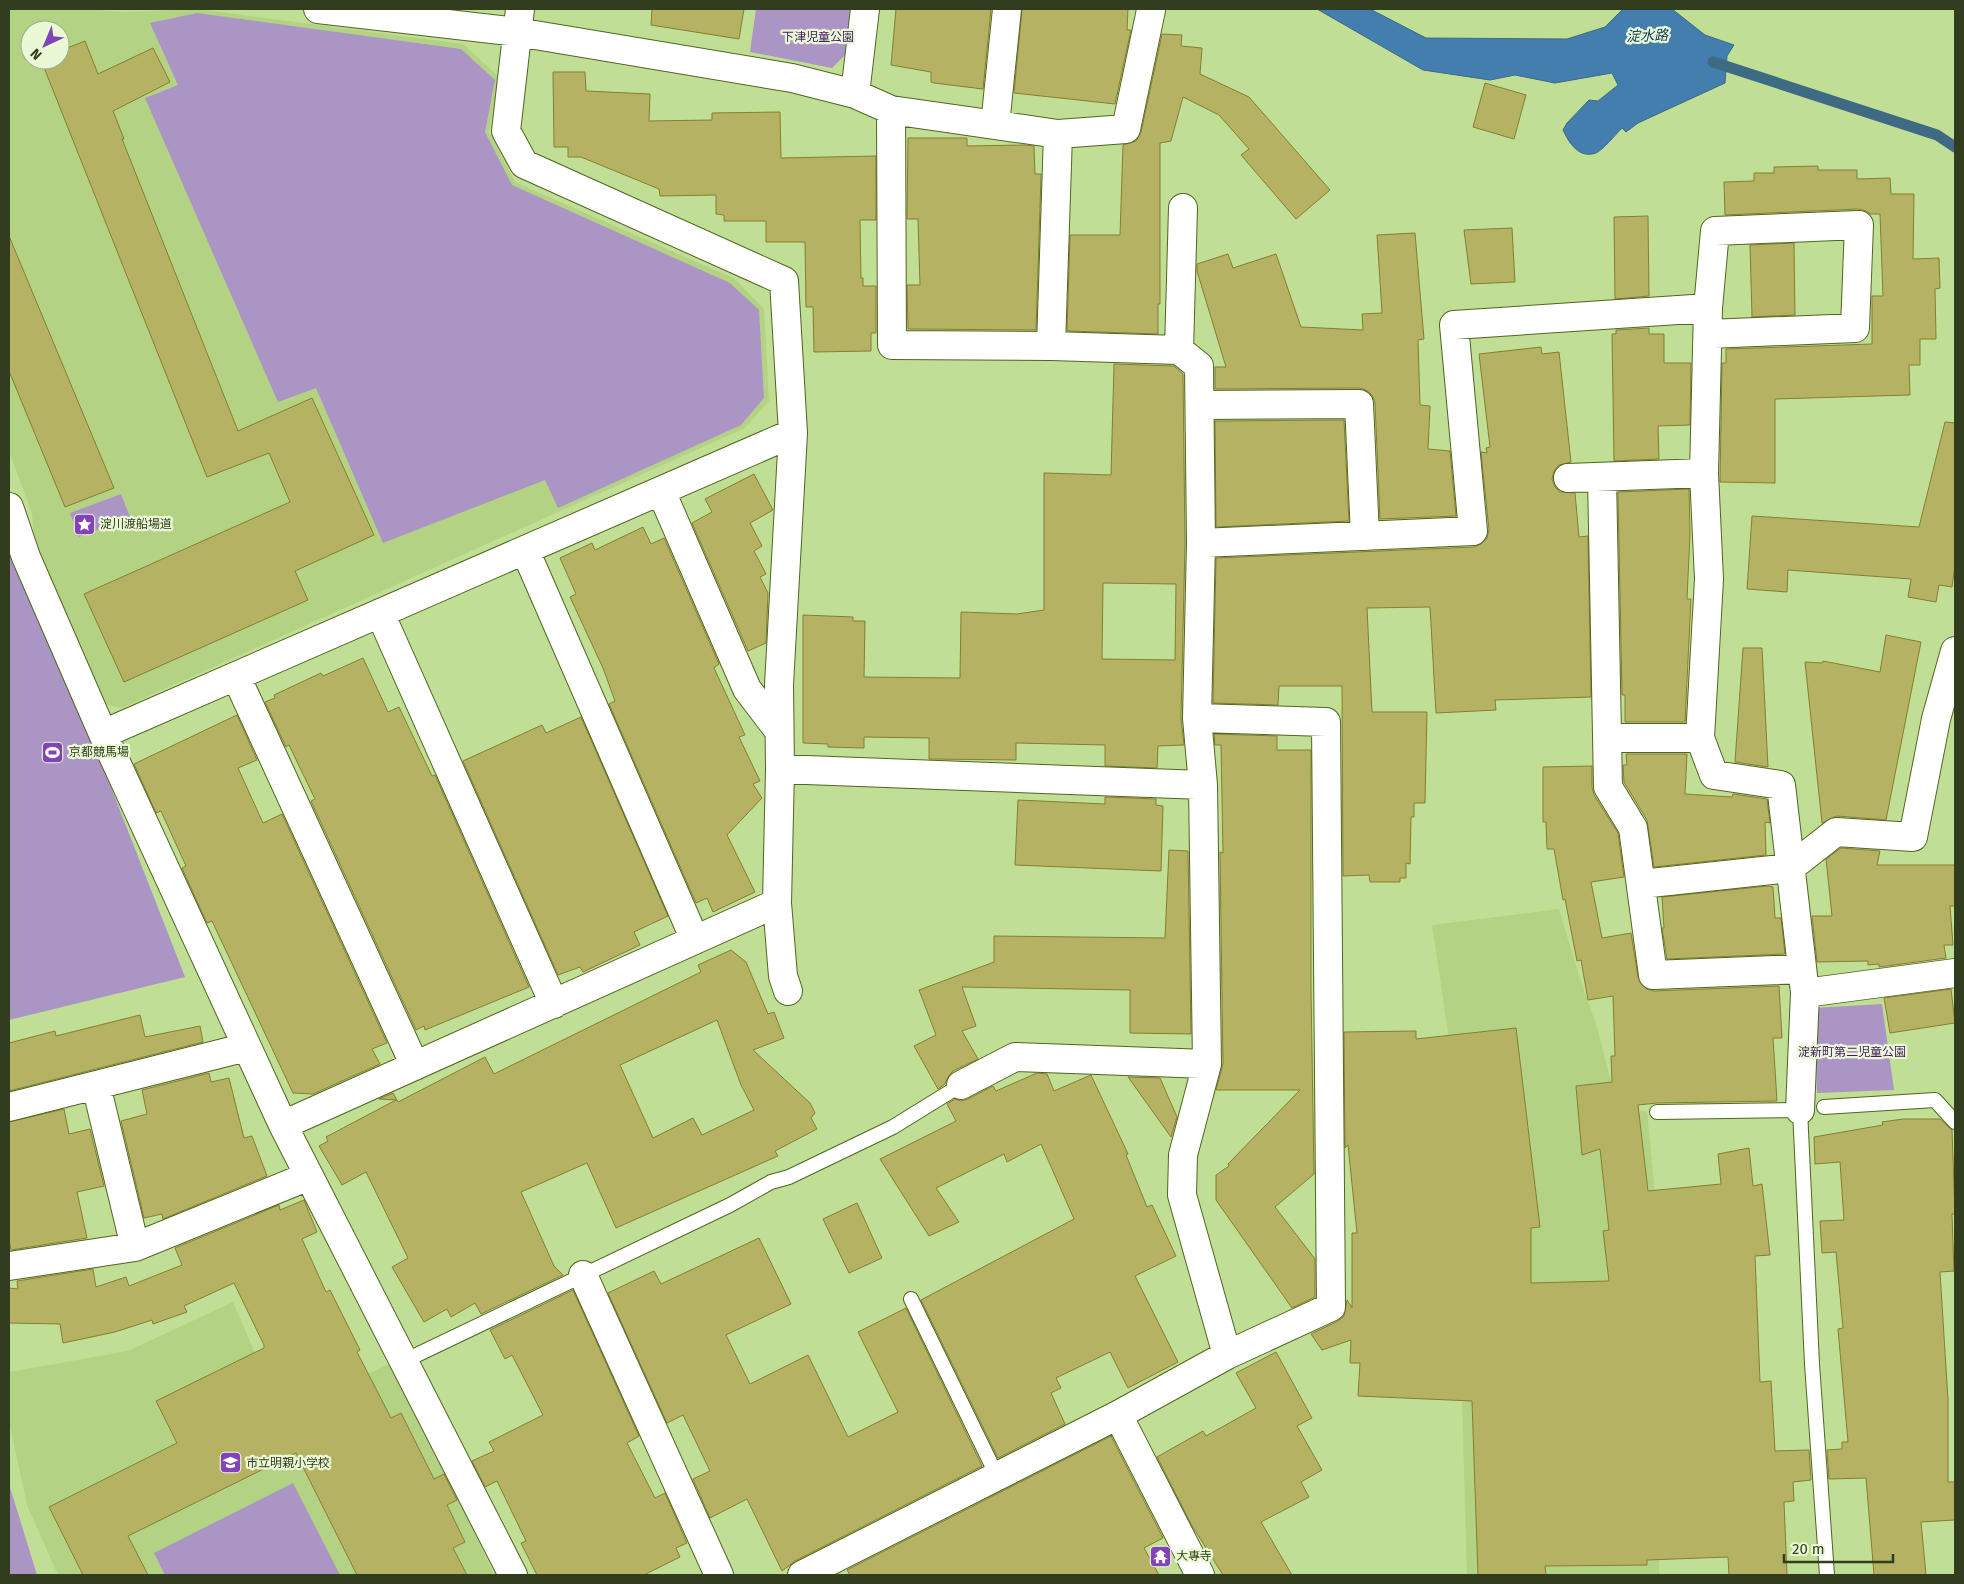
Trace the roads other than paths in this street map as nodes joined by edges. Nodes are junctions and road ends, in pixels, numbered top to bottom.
1 (318, 9) edge
2 (865, 9) edge
3 (1007, 9) edge
4 (1152, 10) dead end
5 (519, 20) edge
6 (855, 94) junction
7 (891, 110) junction
8 (995, 125) junction
9 (1058, 134) junction
10 (1183, 208) dead end
11 (1708, 321) junction
12 (1051, 346) junction
13 (1179, 350) junction
14 (1200, 405) junction
15 (793, 433) junction
16 (1704, 473) junction
17 (1602, 477) junction
18 (1568, 478) dead end
19 (661, 491) junction
20 (9, 507) edge
21 (1365, 536) junction
22 (1201, 543) junction
23 (526, 550) junction
24 (380, 613) junction
25 (1955, 651) edge
26 (236, 676) junction
27 (1197, 718) junction
28 (780, 731) junction
29 (103, 734) junction
30 (1608, 738) junction
31 (1700, 738) junction
32 (780, 769) junction
33 (1203, 784) junction
34 (1790, 868) junction
35 (1641, 884) junction
36 (777, 903) junction
37 (695, 940) junction
38 (1955, 973) edge
39 (1803, 981) junction
40 (788, 991) dead end
41 (554, 1004) junction
42 (247, 1047) junction
43 (1207, 1064) junction
44 (414, 1066) junction
45 (96, 1085) junction
46 (961, 1085) joint
47 (9, 1107) edge
48 (1812, 1108) junction
49 (1657, 1112) dead end
50 (1955, 1122) edge
51 (283, 1125) junction
52 (309, 1176) junction
53 (135, 1247) junction
54 (9, 1266) edge
55 (583, 1275) junction
56 (910, 1299) dead end
57 (1227, 1354) junction
58 (404, 1361) junction
59 (1118, 1416) junction
60 (997, 1476) junction
61 (513, 1575) edge
62 (719, 1575) edge
63 (802, 1575) edge
64 (1200, 1575) edge
65 (1827, 1575) edge

1 - 5 street
2 - 6 street
3 - 8 street
4 - 9 street
5 - 6 street
5 - 15 street
6 - 7 street
7 - 8 street
7 - 12 street
8 - 9 street
9 - 12 street
10 - 13 street
11 - 11 street
11 - 16 street
11 - 21 street
12 - 13 street
13 - 14 street
14 - 21 street
14 - 22 street
15 - 19 street
15 - 28 street
16 - 17 street
16 - 31 street
17 - 18 street
17 - 30 street
19 - 23 street
19 - 28 street
20 - 29 street
21 - 22 street
22 - 27 street
23 - 24 street
23 - 37 street
24 - 26 street
24 - 41 street
25 - 34 street
26 - 29 street
26 - 44 street
27 - 33 street
27 - 57 street
28 - 32 street
29 - 42 street
30 - 31 street
30 - 35 street
31 - 34 street
32 - 33 street
32 - 36 street
33 - 43 street
34 - 35 street
34 - 39 street
35 - 39 street
36 - 37 street
36 - 40 street
37 - 41 street
38 - 39 street
39 - 48 street
41 - 44 street
42 - 45 street
42 - 51 street
43 - 46 street
43 - 57 street
44 - 51 street
45 - 47 street
45 - 53 street
46 - 55 lane
48 - 49 lane
48 - 50 lane
48 - 65 lane
51 - 52 street
52 - 53 street
52 - 58 street
53 - 54 street
55 - 58 lane
55 - 62 street
56 - 60 lane
57 - 59 street
58 - 61 street
59 - 60 street
59 - 64 street
60 - 63 street

